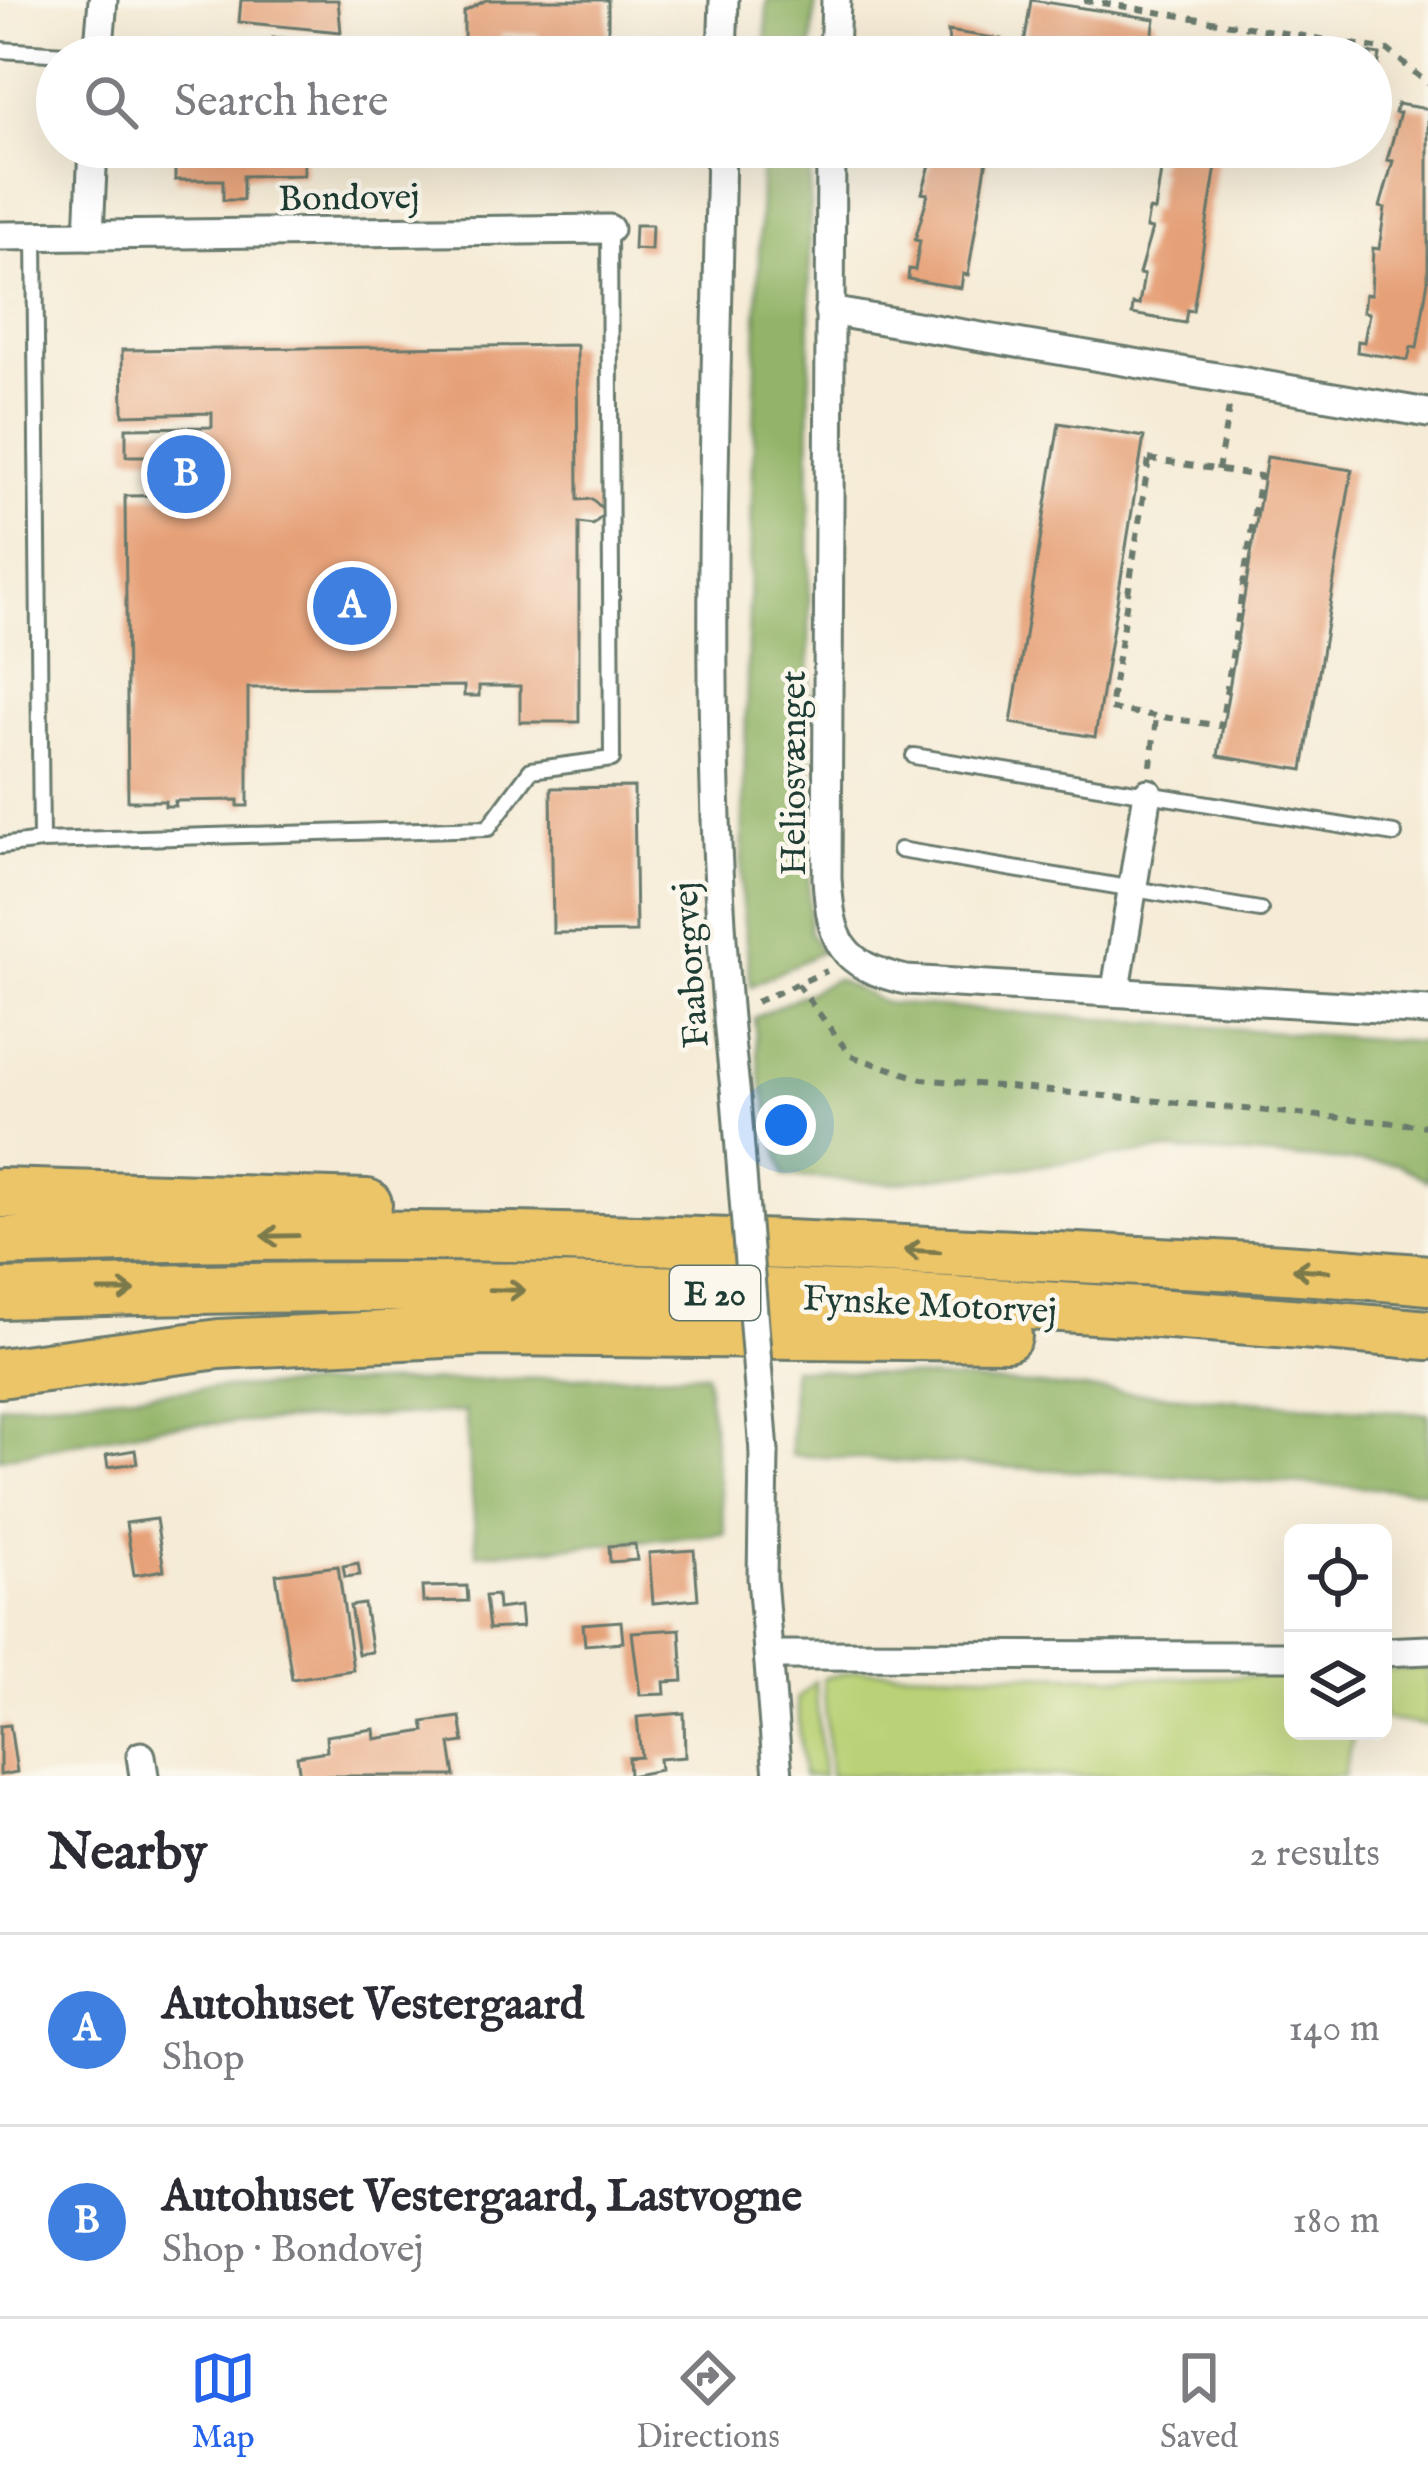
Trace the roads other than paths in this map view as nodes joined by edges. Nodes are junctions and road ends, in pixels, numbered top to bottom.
1 (103, 0) edge
2 (724, 0) edge
3 (836, 0) edge
4 (100, 36) edge
5 (723, 36) edge
6 (835, 36) edge
7 (0, 50) edge
8 (36, 53) edge
9 (92, 168) edge
10 (721, 168) edge
11 (831, 168) edge
12 (609, 230) joint
13 (35, 235) junction
14 (89, 235) junction
15 (0, 236) edge
16 (829, 311) junction
17 (1428, 412) edge
18 (914, 756) dead end
19 (1148, 793) junction
20 (1394, 834) dead end
21 (41, 841) junction
22 (0, 845) edge
23 (899, 850) dead end
24 (1132, 889) junction
25 (1260, 910) dead end
26 (1116, 989) junction
27 (1428, 1011) edge
28 (0, 1193) edge
29 (676, 1239) junction
30 (0, 1242) edge
31 (1428, 1280) edge
32 (0, 1294) edge
33 (1368, 1330) junction
34 (1428, 1335) edge
35 (0, 1373) edge
36 (1428, 1650) edge
37 (1392, 1652) edge
38 (769, 1654) junction
39 (1284, 1656) edge
40 (778, 1776) edge

1 - 4 street
2 - 5 street
3 - 6 street
7 - 8 lane
9 - 14 street
10 - 38 street, Faaborgvej, bridge
11 - 16 street, Heliosvænget
12 - 14 street, Bondovej
12 - 21 lane
13 - 14 street, Bondovej
13 - 15 street, Bondovej
13 - 21 lane
16 - 17 street
16 - 26 street, Heliosvænget
18 - 19 lane
19 - 20 lane
19 - 24 street
21 - 22 lane
23 - 24 lane
24 - 25 lane
24 - 26 street
26 - 27 street
28 - 29 highway
29 -> 30 highway, Fynske Motorvej / E 20
31 -> 29 highway, Fynske Motorvej / E 20
32 -> 33 highway, Fynske Motorvej / E 20
33 - 34 highway, Fynske Motorvej / E 20
33 - 35 highway
36 - 37 street
38 - 39 street
38 - 40 street, Faaborgvej

